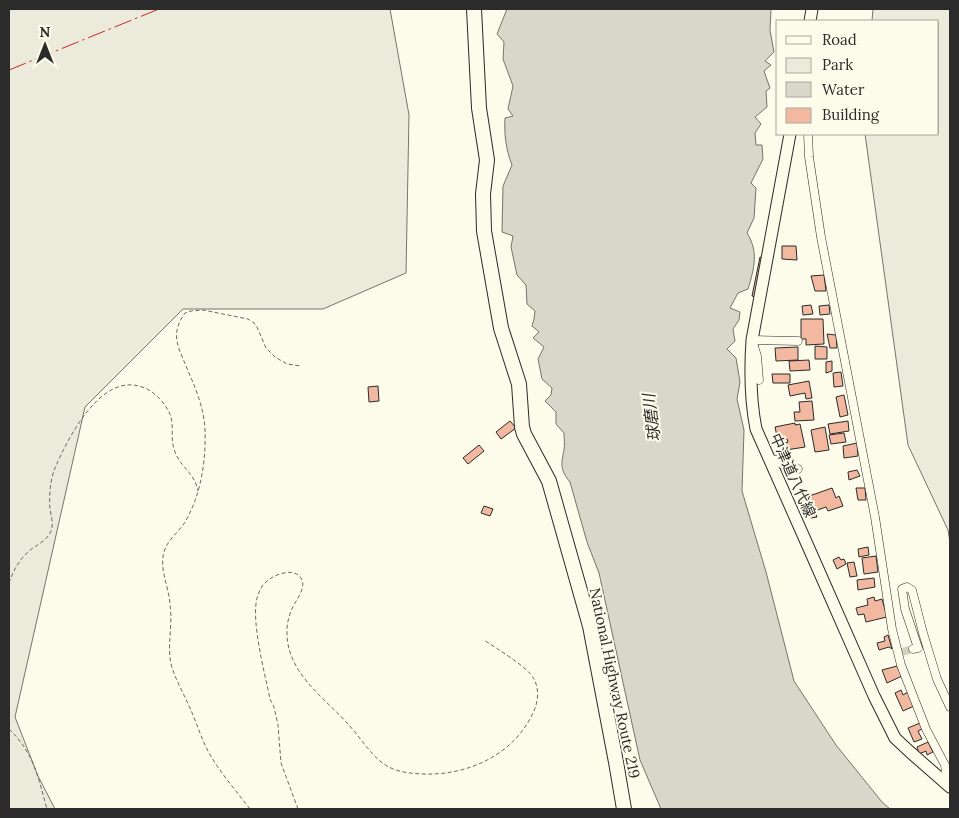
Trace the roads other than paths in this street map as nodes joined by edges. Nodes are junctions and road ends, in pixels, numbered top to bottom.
1 (474, 9) edge
2 (790, 135) edge
3 (808, 135) edge
4 (752, 340) junction
5 (798, 341) dead end
6 (758, 380) dead end
7 (769, 459) junction
8 (798, 469) dead end
9 (913, 649) dead end
10 (950, 707) edge
11 (947, 784) edge
12 (624, 809) edge

1 - 12 highway, National Highway Route 219
2 - 4 main road, 中津道八代線
3 - 11 street
4 - 5 street
4 - 6 street
4 - 7 main road, 中津道八代線
7 - 8 street
7 - 11 main road, 中津道八代線
9 - 10 street

